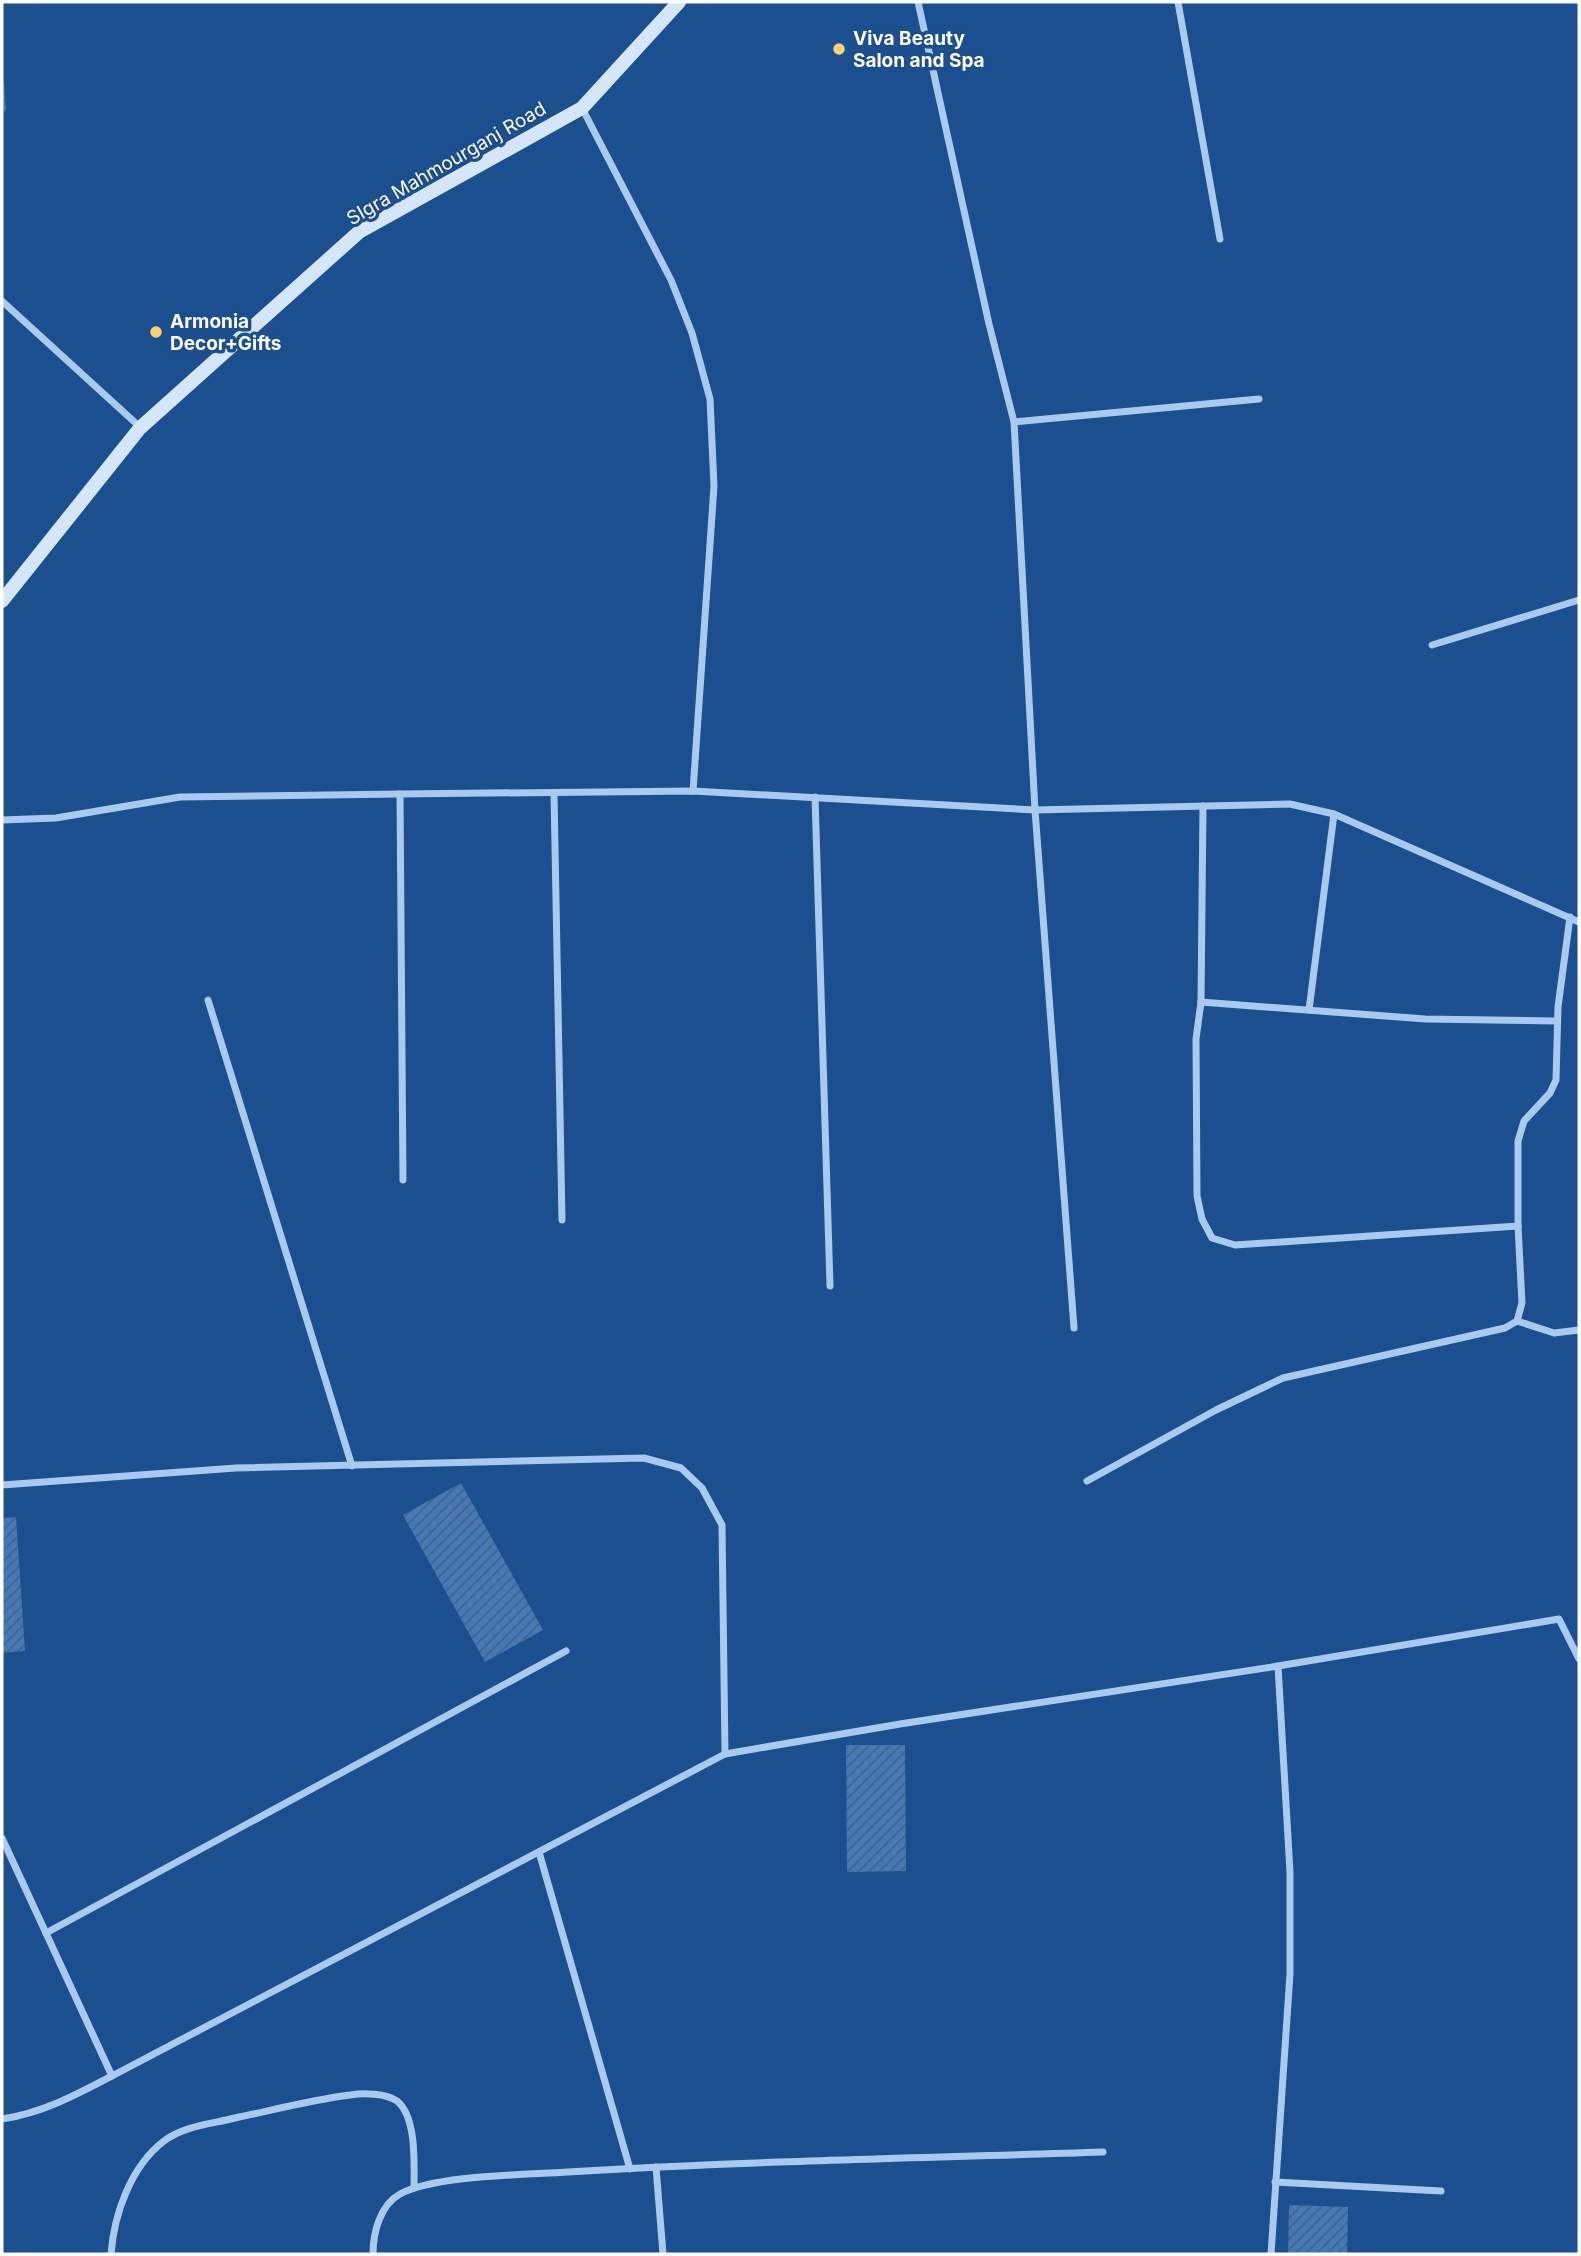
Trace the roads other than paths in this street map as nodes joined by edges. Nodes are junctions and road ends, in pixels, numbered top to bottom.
1 (679, 2) edge
2 (918, 2) edge
3 (1178, 2) edge
4 (582, 108) junction
5 (1220, 239) dead end
6 (2, 301) edge
7 (1259, 400) dead end
8 (1014, 422) junction
9 (140, 428) junction
10 (1579, 600) edge
11 (2, 601) edge
12 (1432, 645) dead end
13 (693, 791) junction
14 (554, 793) junction
15 (400, 794) junction
16 (815, 797) junction
17 (1203, 806) junction
18 (1035, 810) junction
19 (1334, 814) junction
20 (2, 820) edge
21 (1570, 917) junction
22 (1579, 922) edge
23 (208, 1000) dead end
24 (1201, 1003) junction
25 (1308, 1010) junction
26 (1556, 1021) junction
27 (403, 1180) dead end
28 (562, 1220) dead end
29 (1518, 1226) junction
30 (830, 1286) dead end
31 (1517, 1321) junction
32 (1074, 1328) dead end
33 (1579, 1330) edge
34 (352, 1466) junction
35 (1087, 1482) dead end
36 (2, 1485) edge
37 (566, 1651) dead end
38 (1579, 1659) edge
39 (1278, 1666) junction
40 (725, 1754) junction
41 (2, 1838) edge
42 (539, 1852) junction
43 (46, 1933) junction
44 (112, 2076) junction
45 (2, 2119) edge
46 (1103, 2152) dead end
47 (656, 2167) junction
48 (630, 2169) junction
49 (1275, 2182) junction
50 (414, 2188) junction
51 (1441, 2191) dead end
52 (111, 2254) edge
53 (373, 2254) edge
54 (663, 2254) edge
55 (1271, 2254) edge

1 - 4 street, SIgra Mahmourganj Road
2 - 8 street
3 - 5 street
4 - 9 street, SIgra Mahmourganj Road
4 - 13 street
6 - 9 street
7 - 8 street
8 - 18 street
9 - 11 street, SIgra Mahmourganj Road
10 - 12 street
13 - 14 street
13 - 16 street
14 - 15 street
14 - 28 street
15 - 20 street
15 - 27 street
16 - 18 street
16 - 30 street
17 - 18 street
17 - 19 street
17 - 24 street
18 - 32 street
19 - 21 street
19 - 25 street
21 - 22 street
21 - 26 street
23 - 34 street
24 - 25 street
24 - 29 street
25 - 26 street
26 - 29 street
29 - 31 street
31 - 33 street
31 - 35 street
34 - 36 street
34 - 40 street
37 - 43 street
38 - 39 street
39 - 40 street
39 - 49 street
40 - 42 street
41 - 43 street
42 - 44 street
42 - 48 street
43 - 44 street
44 - 45 street
46 - 47 street
47 - 48 street
47 - 54 street
48 - 50 street
49 - 51 street
49 - 55 street
50 - 52 street
50 - 53 street

